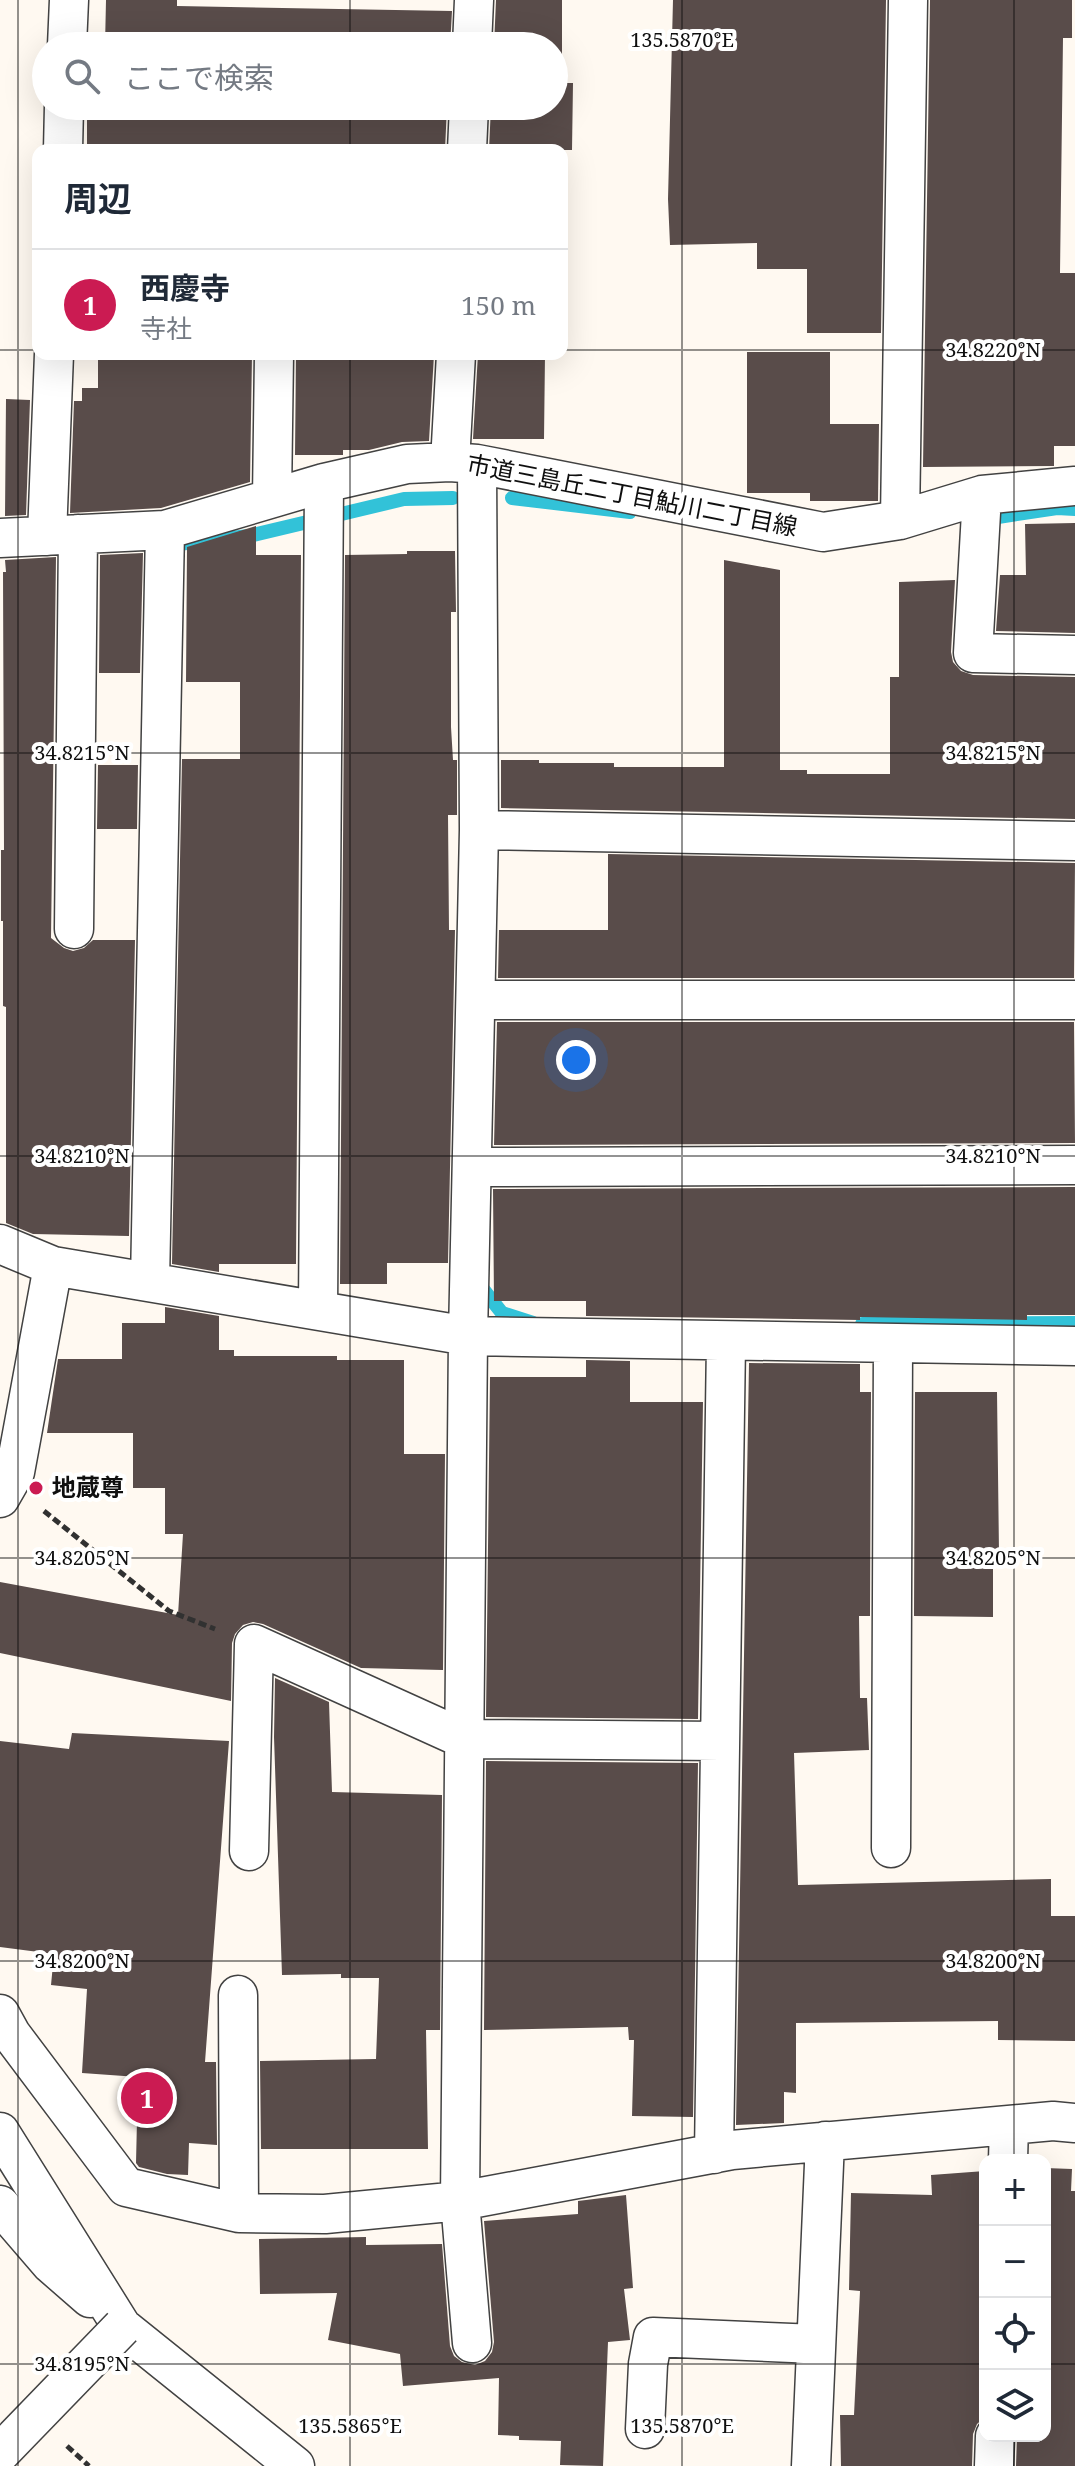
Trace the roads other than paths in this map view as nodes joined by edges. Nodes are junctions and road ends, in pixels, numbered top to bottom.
1 (69, 0) edge
2 (474, 0) edge
3 (908, 0) edge
4 (68, 32) edge
5 (473, 32) edge
6 (64, 120) edge
7 (468, 120) edge
8 (63, 144) edge
9 (467, 144) edge
10 (54, 360) edge
11 (274, 360) edge
12 (456, 360) edge
13 (464, 463) junction
14 (324, 483) junction
15 (1075, 486) edge
16 (982, 495) junction
17 (272, 498) junction
18 (900, 520) junction
19 (165, 530) junction
20 (62, 535) junction
21 (0, 538) edge
22 (1075, 655) edge
23 (479, 830) junction
24 (1075, 841) edge
25 (74, 929) dead end
26 (476, 1000) junction
27 (1075, 1000) edge
28 (1075, 1165) edge
29 (473, 1167) junction
30 (0, 1244) edge
31 (53, 1266) junction
32 (150, 1282) junction
33 (318, 1310) junction
34 (468, 1336) junction
35 (726, 1342) junction
36 (893, 1345) junction
37 (1075, 1346) edge
38 (4, 1490) edge
39 (464, 1739) junction
40 (720, 1741) junction
41 (891, 1848) dead end
42 (249, 1851) dead end
43 (238, 1995) dead end
44 (0, 2014) edge
45 (1075, 2123) edge
46 (0, 2132) edge
47 (825, 2141) junction
48 (1008, 2143) edge
49 (714, 2154) junction
50 (460, 2201) junction
51 (0, 2205) edge
52 (239, 2213) junction
53 (122, 2327) junction
54 (472, 2343) dead end
55 (816, 2344) junction
56 (645, 2429) dead end
57 (995, 2442) edge
58 (0, 2453) edge
59 (295, 2466) edge
60 (811, 2466) edge
61 (994, 2466) edge

1 - 4 street
2 - 5 street
3 - 18 street
6 - 8 street
7 - 9 street
10 - 20 street
11 - 17 street
12 - 13 street
13 - 14 street, 市道三島丘二丁目鮎川二丁目線
13 - 18 street, 市道三島丘二丁目鮎川二丁目線
13 - 23 street
14 - 17 street, 市道三島丘二丁目鮎川二丁目線
14 - 33 street
15 - 16 street, 市道三島丘二丁目鮎川二丁目線
16 - 18 street, 市道三島丘二丁目鮎川二丁目線
16 - 22 street
17 - 19 street, 市道三島丘二丁目鮎川二丁目線
19 - 20 street, 市道三島丘二丁目鮎川二丁目線
19 - 32 street
20 - 21 street, 市道三島丘二丁目鮎川二丁目線
20 - 25 street
23 - 24 street
23 - 26 street
26 - 27 street
26 - 29 street
28 - 29 street
29 - 34 street
30 - 31 street
31 - 32 street
31 - 38 street
32 - 33 street
33 - 34 street
34 - 35 street
34 - 39 street
35 - 36 street
35 - 40 street
36 - 37 street
36 - 41 street
39 - 40 street
39 - 42 street
39 - 50 street
40 - 49 street
43 - 52 street
44 - 52 street
45 - 48 street
46 - 53 street
47 - 48 street
47 - 49 street
47 - 55 street
49 - 50 street
50 - 52 street
50 - 54 street
51 - 53 street
53 - 58 street, bridge
53 - 59 street
55 - 56 street
55 - 60 street
57 - 61 street

